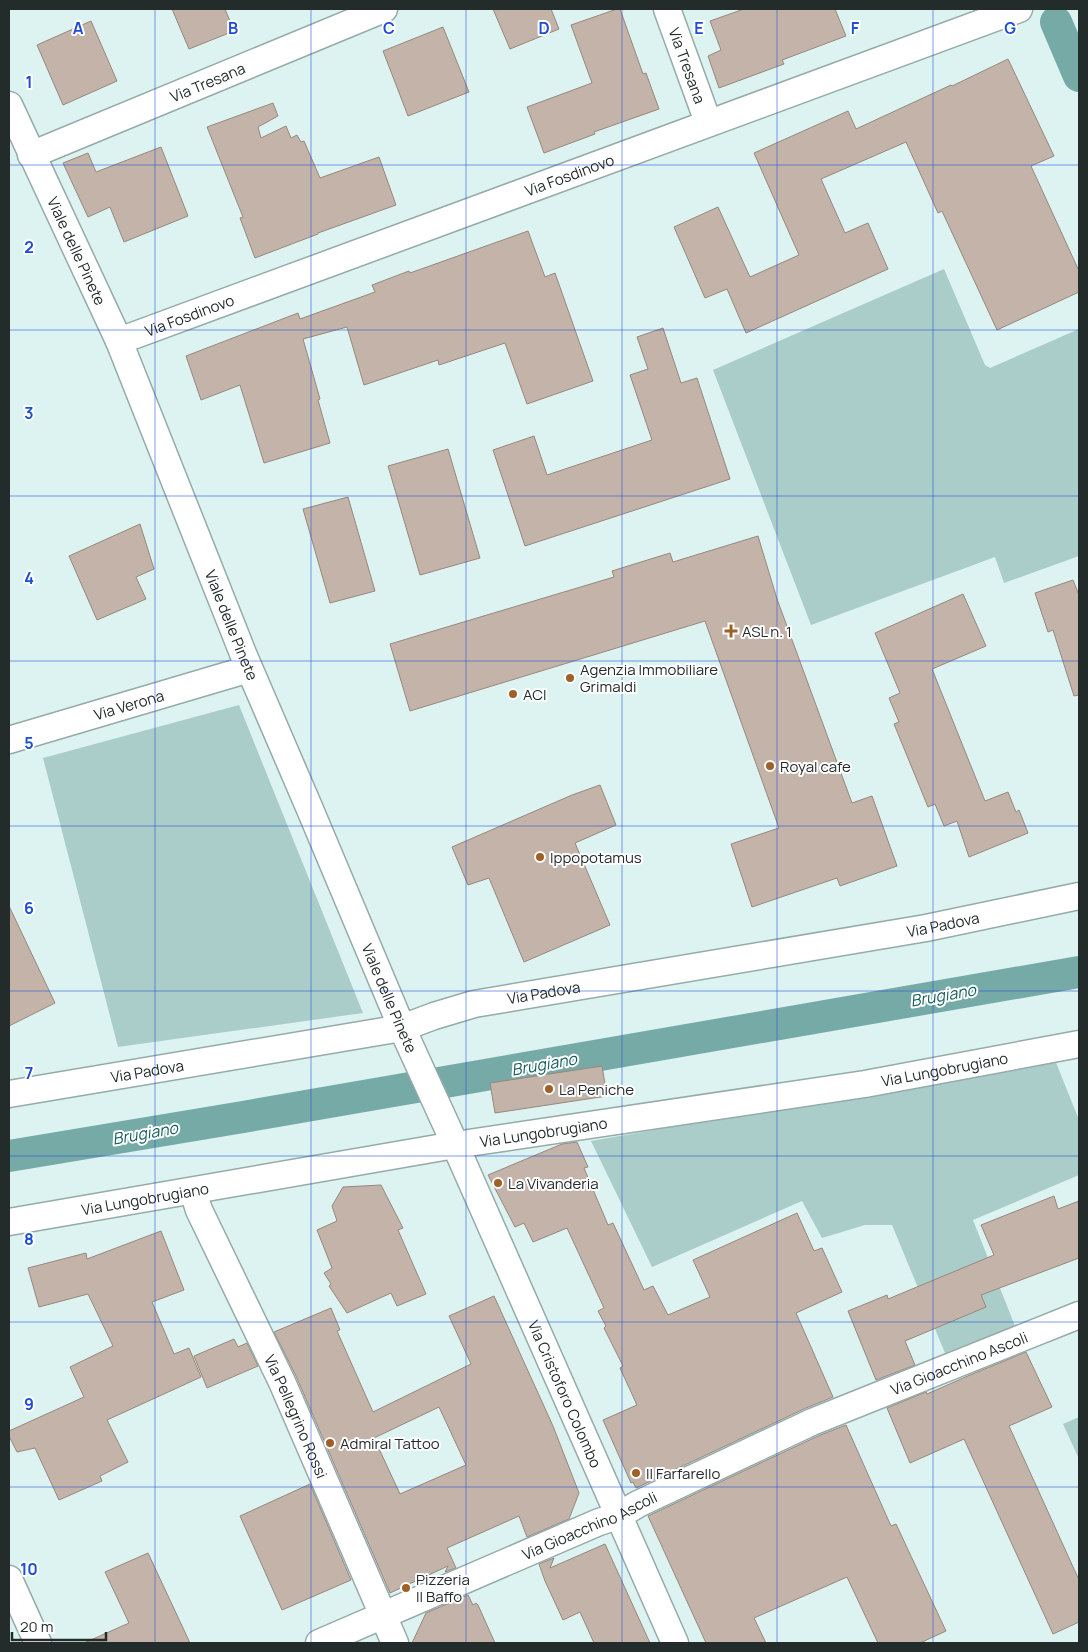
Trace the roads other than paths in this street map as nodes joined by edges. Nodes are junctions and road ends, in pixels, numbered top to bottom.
1 (384, 9) edge
2 (667, 9) edge
3 (1019, 9) edge
4 (9, 105) edge
5 (708, 122) junction
6 (31, 155) junction
7 (119, 341) junction
8 (249, 670) junction
9 (9, 740) edge
10 (1079, 896) edge
11 (403, 1032) junction
12 (1079, 1044) edge
13 (9, 1094) edge
14 (452, 1138) junction
15 (193, 1191) junction
16 (9, 1222) edge
17 (1079, 1315) edge
18 (618, 1516) junction
19 (9, 1579) edge
20 (384, 1616) junction
21 (38, 1643) edge
22 (319, 1643) edge
23 (395, 1643) edge
24 (675, 1643) edge

1 - 6 street, Via Tresana
2 - 5 street, Via Tresana
3 - 5 street, Via Fosdinovo
4 - 6 street, Viale delle Pinete
5 - 7 street, Via Fosdinovo
6 - 7 street, Viale delle Pinete
7 - 8 street, Viale delle Pinete
8 - 9 street, Via Verona
8 - 11 street, Viale delle Pinete
10 - 11 street, Via Padova
11 - 13 street, Via Padova
11 - 14 street, Viale delle Pinete
12 - 14 street, Via Lungobrugiano
14 - 15 street, Via Lungobrugiano
14 - 18 street, Via Cristoforo Colombo
15 - 16 street, Via Lungobrugiano
15 - 20 street, Via Pellegrino Rossi
17 - 18 street, Via Gioacchino Ascoli
18 - 20 street, Via Gioacchino Ascoli
18 - 24 street, Via Cristoforo Colombo
19 - 21 street
20 - 22 street, Via Gioacchino Ascoli
20 - 23 street, Via Pellegrino Rossi

